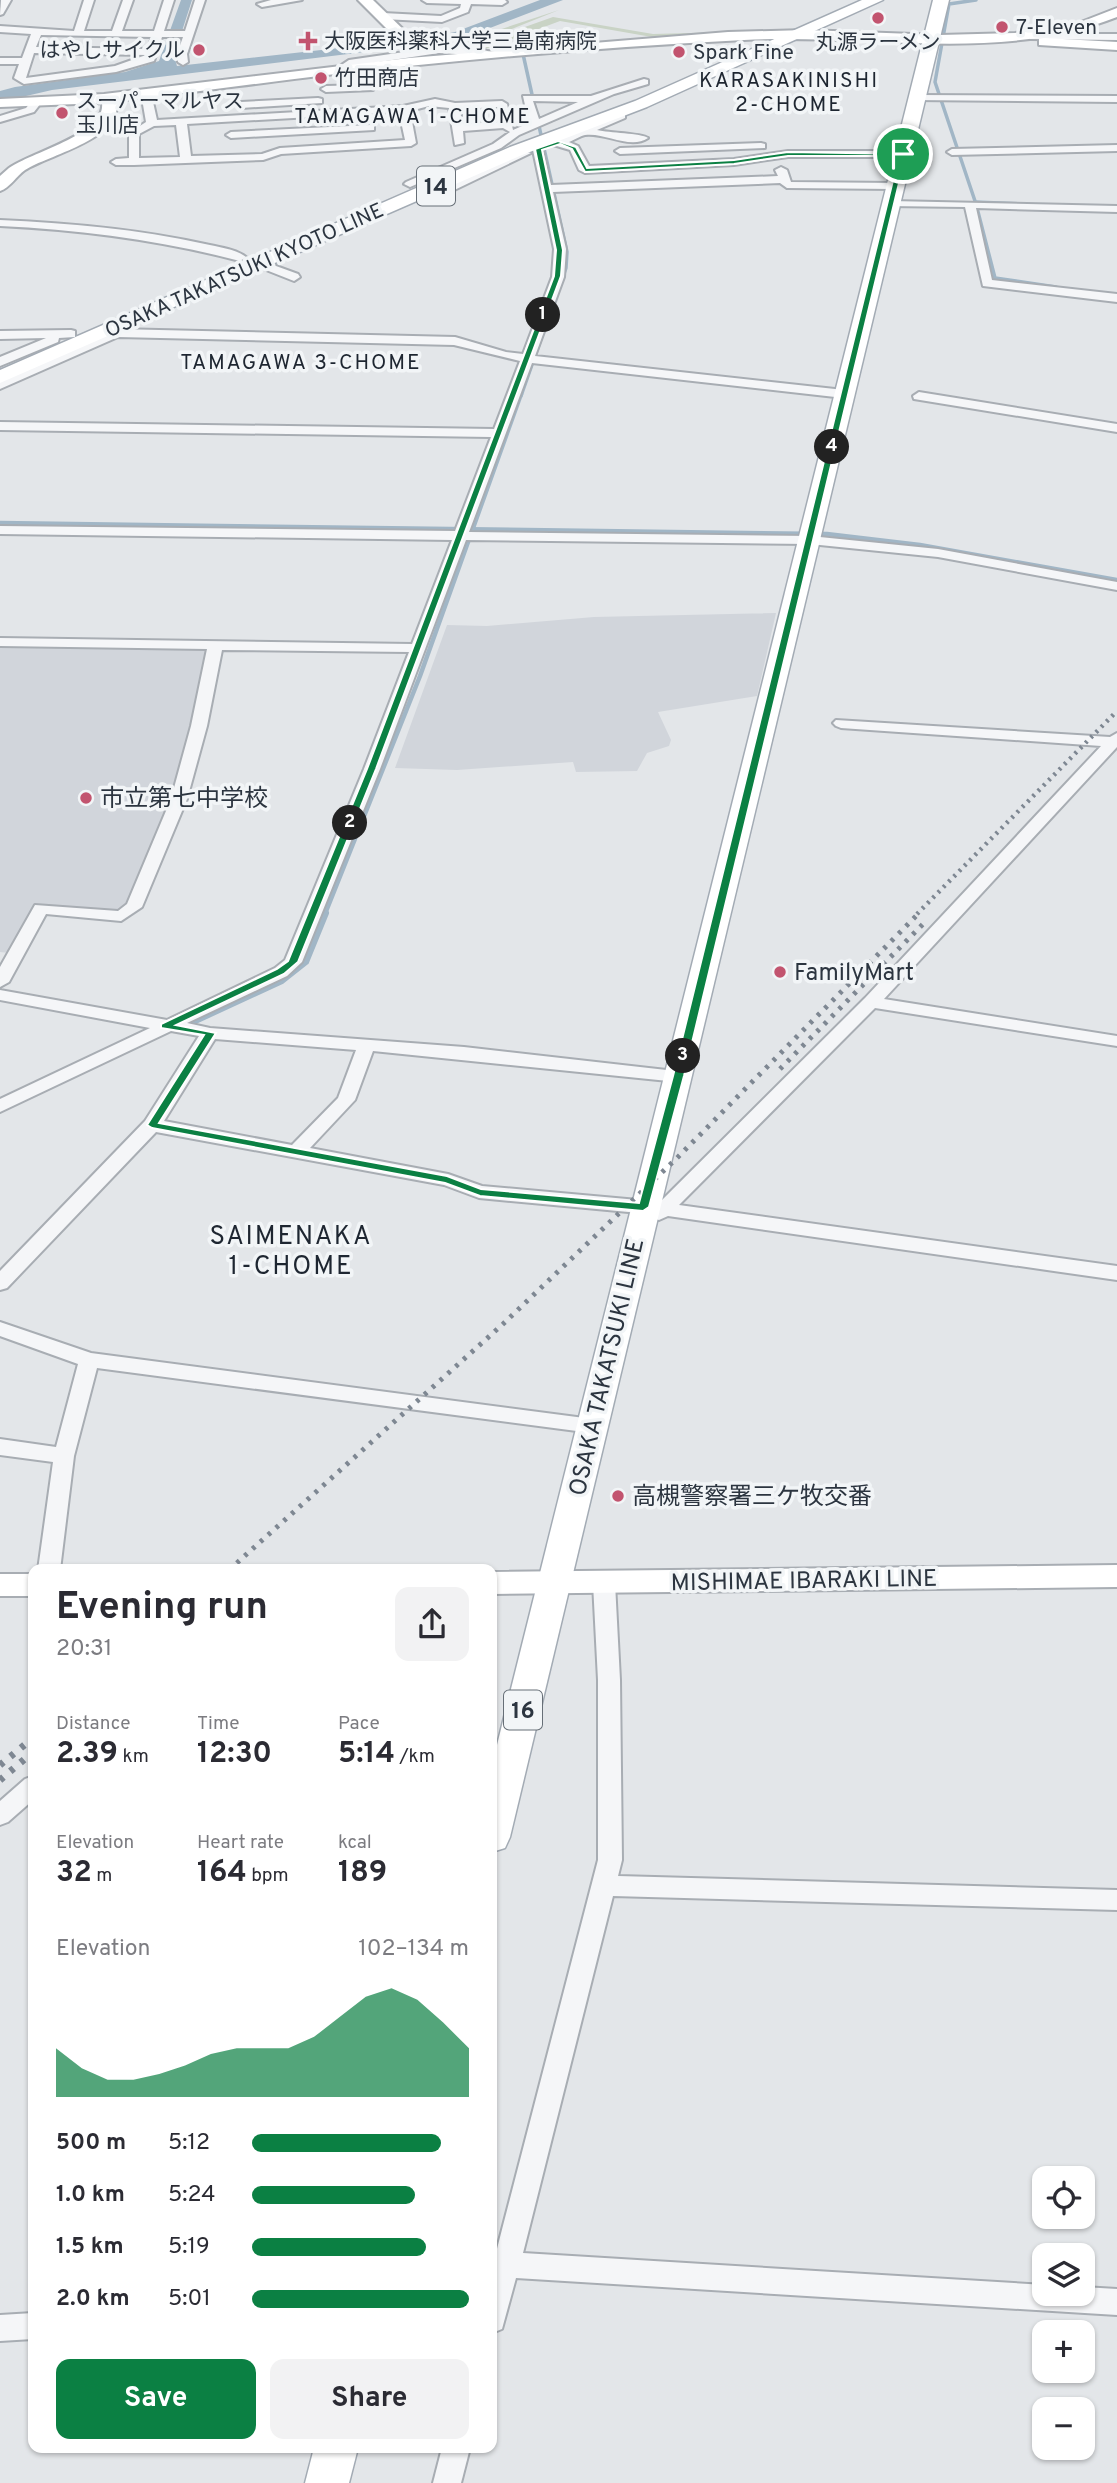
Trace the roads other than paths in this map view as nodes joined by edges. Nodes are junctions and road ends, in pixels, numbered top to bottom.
1 (89, 0) edge
2 (128, 0) edge
3 (169, 0) edge
4 (200, 0) edge
5 (298, 0) edge
6 (365, 0) edge
7 (427, 0) edge
8 (835, 0) edge
9 (875, 0) edge
10 (942, 0) edge
11 (467, 1) edge
12 (502, 2) dead end
13 (262, 4) dead end
14 (1117, 12) edge
15 (383, 16) junction
16 (0, 29) edge
17 (37, 31) junction
18 (797, 33) junction
19 (78, 34) junction
20 (116, 34) junction
21 (160, 34) junction
22 (185, 34) junction
23 (751, 36) junction
24 (403, 37) joint
25 (932, 37) junction
26 (1117, 37) edge
27 (1034, 38) junction
28 (1117, 46) edge
29 (30, 50) junction
30 (151, 52) junction
31 (417, 52) junction
32 (489, 53) junction
33 (706, 55) dead end
34 (0, 61) edge
35 (26, 61) junction
36 (183, 62) dead end
37 (386, 64) junction
38 (338, 69) junction
39 (650, 80) joint
40 (326, 89) junction
41 (146, 93) junction
42 (108, 97) junction
43 (365, 98) dead end
44 (594, 99) junction
45 (917, 99) junction
46 (1117, 99) edge
47 (318, 101) junction
48 (4, 103) edge
49 (36, 103) junction
50 (454, 106) junction
51 (404, 109) junction
52 (367, 111) junction
53 (319, 114) junction
54 (623, 115) dead end
55 (230, 118) junction
56 (0, 119) edge
57 (200, 120) junction
58 (180, 121) junction
59 (152, 123) junction
60 (535, 124) junction
61 (370, 128) junction
62 (457, 128) junction
63 (585, 131) junction
64 (231, 135) junction
65 (744, 139) dead end
66 (560, 142) junction
67 (459, 143) dead end
68 (708, 144) junction
69 (373, 145) junction
70 (761, 146) dead end
71 (727, 147) junction
72 (1117, 148) edge
73 (538, 149) junction
74 (620, 151) dead end
75 (640, 151) junction
76 (952, 152) dead end
77 (903, 154) junction
78 (233, 158) junction
79 (186, 160) junction
80 (116, 162) dead end
81 (134, 162) junction
82 (734, 162) junction
83 (779, 165) dead end
84 (645, 166) junction
85 (785, 179) junction
86 (414, 185) dead end
87 (651, 185) junction
88 (0, 186) edge
89 (743, 186) junction
90 (547, 189) junction
91 (435, 191) dead end
92 (893, 195) junction
93 (970, 204) junction
94 (1117, 209) edge
95 (0, 223) edge
96 (240, 257) dead end
97 (265, 266) dead end
98 (294, 276) dead end
99 (1117, 298) edge
100 (0, 335) edge
101 (527, 358) junction
102 (0, 362) edge
103 (0, 369) edge
104 (0, 377) edge
105 (0, 385) edge
106 (844, 394) junction
107 (919, 396) dead end
108 (0, 426) edge
109 (1117, 428) edge
110 (499, 433) junction
111 (0, 530) edge
112 (460, 535) junction
113 (810, 540) junction
114 (1117, 586) edge
115 (0, 642) edge
116 (215, 646) junction
117 (417, 648) junction
118 (841, 723) dead end
119 (1116, 740) edge
120 (0, 982) edge
121 (0, 995) edge
122 (871, 1002) junction
123 (165, 1026) junction
124 (210, 1033) junction
125 (1117, 1041) edge
126 (367, 1045) junction
127 (678, 1076) junction
128 (0, 1107) edge
129 (152, 1125) junction
130 (296, 1152) junction
131 (654, 1208) junction
132 (1117, 1273) edge
133 (0, 1283) edge
134 (0, 1329) edge
135 (89, 1360) junction
136 (592, 1426) junction
137 (0, 1447) edge
138 (64, 1456) junction
139 (50, 1564) edge
140 (1117, 1576) edge
141 (555, 1582) junction
142 (497, 1583) edge
143 (604, 1583) junction
144 (0, 1585) edge
145 (28, 1585) edge
146 (28, 1790) edge
147 (0, 1815) edge
148 (497, 1817) edge
149 (603, 1886) junction
150 (1117, 1900) edge
151 (507, 2265) junction
152 (497, 2302) edge
153 (1117, 2302) edge
154 (28, 2326) edge
155 (0, 2328) edge
156 (335, 2453) edge
157 (455, 2453) edge
158 (327, 2483) edge
159 (447, 2483) edge

1 - 19 street
2 - 20 street
3 - 21 street
4 - 22 street
5 - 13 street
6 - 15 main road
7 - 11 street
8 - 23 main road
9 - 18 main road, OSAKA TAKATSUKI KYOTO LINE / 14
10 - 25 main road, OSAKA TAKATSUKI LINE / 16
11 - 12 street
11 - 15 street
14 - 27 main road
15 - 24 main road
16 - 17 street
17 - 19 street
17 - 29 street
18 - 23 main road
18 - 25 main road
18 - 104 main road, OSAKA TAKATSUKI KYOTO LINE / 14
19 - 20 street
20 - 21 street
21 - 22 street
21 - 30 street
22 - 36 street
23 - 32 main road
23 - 33 main road
24 - 31 street
25 - 27 main road
25 - 45 main road, OSAKA TAKATSUKI LINE / 16
26 - 27 street
27 - 28 main road
29 - 30 street
29 - 35 street
30 - 35 street
31 - 32 street
31 - 38 street
32 - 37 main road
34 - 35 street
37 - 38 main road
37 - 40 street
38 - 40 street
38 - 41 main road
39 - 44 street
39 - 103 main road, OSAKA TAKATSUKI KYOTO LINE / 14
40 - 47 street
41 - 42 main road
41 - 59 street
42 - 49 main road
42 - 88 main road
43 - 52 street
44 - 60 street
44 - 60 street
45 - 46 street
45 - 77 main road, OSAKA TAKATSUKI LINE / 16
47 - 53 street
47 - 57 street
48 - 49 main road
49 - 56 street
50 - 51 street
50 - 62 street
50 - 62 street
51 - 52 street
51 - 69 street
52 - 53 street
52 - 61 street
53 - 55 street
54 - 63 street
55 - 57 street
55 - 64 street
57 - 58 street
58 - 59 street
58 - 79 street
59 - 81 street
60 - 86 street
61 - 64 street
61 - 69 street
62 - 67 street
63 - 66 street
63 - 68 street
64 - 78 street
65 - 68 street
66 - 73 street
66 - 84 street
68 - 71 street
68 - 75 street
69 - 78 street
70 - 71 street
71 - 82 street
72 - 76 street
73 - 90 street
73 - 91 street
74 - 75 street
75 - 84 street
77 - 82 street
77 - 92 main road, OSAKA TAKATSUKI LINE / 16
78 - 79 street
79 - 81 street
80 - 81 street
82 - 84 street
82 - 89 street
83 - 85 street
84 - 87 street
85 - 89 street
85 - 92 street
87 - 89 street
87 - 90 street
90 - 101 street
92 - 93 street
92 - 106 main road, OSAKA TAKATSUKI LINE / 16
93 - 94 street
93 - 99 street
95 - 96 street
97 - 98 street
100 - 102 street
101 - 105 street
101 - 106 street
101 - 110 street
106 - 113 main road, OSAKA TAKATSUKI LINE / 16
107 - 109 street
108 - 110 street
110 - 112 street
111 - 112 street
112 - 113 street
112 - 117 street
113 - 114 street
113 - 127 main road, OSAKA TAKATSUKI LINE / 16
115 - 116 street
116 - 117 street
116 - 120 street
117 - 123 street
118 - 119 street
119 - 122 street
121 - 123 street
122 - 125 street
122 - 131 street
123 - 124 street
123 - 128 street
124 - 126 street
124 - 129 street
126 - 127 street
126 - 130 street
127 - 131 main road, OSAKA TAKATSUKI LINE / 16
129 - 130 street
129 - 133 street
130 - 131 street
131 - 132 street
131 - 136 main road, OSAKA TAKATSUKI LINE / 16
134 - 135 street
135 - 136 street
135 - 138 street
136 - 141 main road, OSAKA TAKATSUKI LINE / 16
137 - 138 street
138 - 139 street
140 - 143 main road, MISHIMAE IBARAKI LINE
141 - 142 main road, MISHIMAE IBARAKI LINE
141 - 143 main road, MISHIMAE IBARAKI LINE
141 - 148 main road, OSAKA TAKATSUKI LINE / 16
143 - 149 street
144 - 145 main road
146 - 147 street
149 - 150 street
149 - 151 street
151 - 152 street
151 - 153 street
154 - 155 street
156 - 158 main road
157 - 159 street

